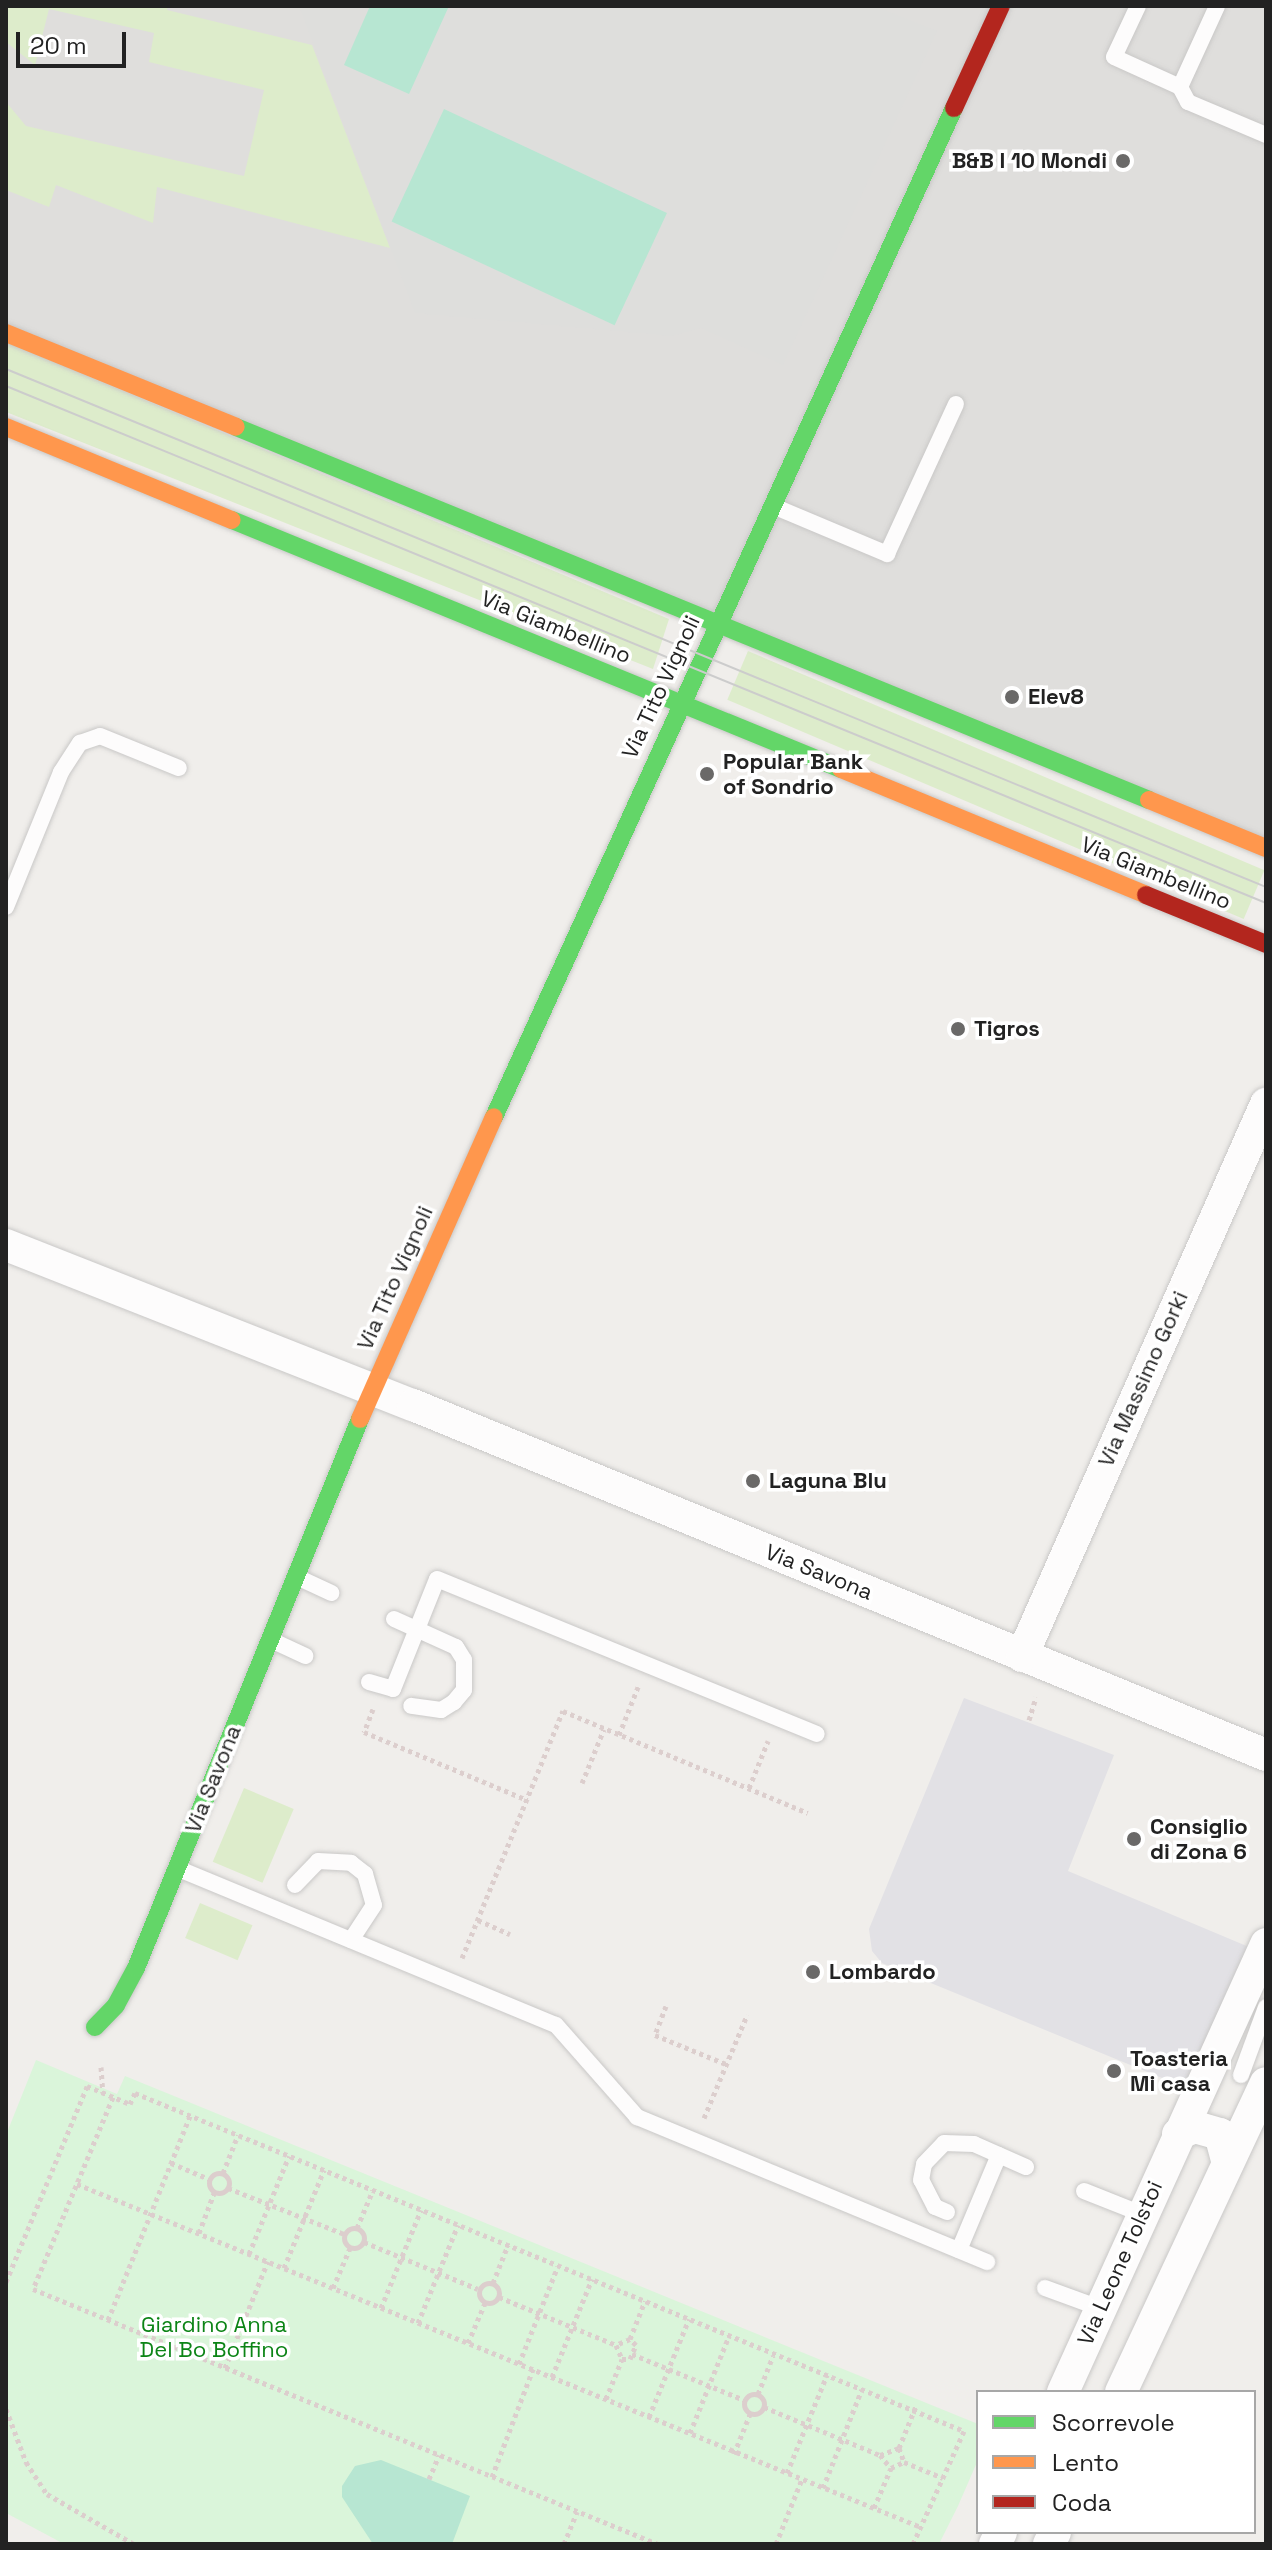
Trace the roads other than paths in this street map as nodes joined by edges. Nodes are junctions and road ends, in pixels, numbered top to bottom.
1 (1001, 6) edge
2 (1138, 6) edge
3 (1217, 6) edge
4 (1184, 95) junction
5 (1266, 135) edge
6 (6, 333) edge
7 (956, 404) dead end
8 (6, 427) edge
9 (771, 506) junction
10 (716, 625) junction
11 (679, 704) junction
12 (179, 768) dead end
13 (1266, 848) edge
14 (6, 907) edge
15 (1266, 944) edge
16 (1266, 1104) edge
17 (6, 1245) edge
18 (372, 1391) junction
19 (296, 1577) junction
20 (331, 1593) dead end
21 (394, 1619) dead end
22 (418, 1627) junction
23 (270, 1640) junction
24 (306, 1656) dead end
25 (1022, 1656) junction
26 (376, 1684) road end
27 (411, 1706) dead end
28 (817, 1734) dead end
29 (1266, 1755) edge
30 (177, 1868) junction
31 (295, 1885) dead end
32 (351, 1940) junction
33 (1266, 1944) edge
34 (1266, 2007) edge
35 (1266, 2024) edge
36 (95, 2027) dead end
37 (1266, 2083) edge
38 (1178, 2134) junction
39 (999, 2155) junction
40 (1228, 2163) junction
41 (1026, 2167) dead end
42 (1084, 2191) dead end
43 (947, 2212) dead end
44 (1142, 2214) junction
45 (959, 2250) junction
46 (987, 2262) dead end
47 (1045, 2288) dead end
48 (1100, 2308) junction
49 (1064, 2390) edge
50 (1122, 2390) edge

1 - 9 street, Via Tito Vignoli
2 - 4 lane
3 - 4 lane
4 - 5 lane
6 - 10 street
7 - 9 lane
8 - 11 street, Via Giambellino
9 - 10 street, Via Tito Vignoli
10 - 11 street, Via Tito Vignoli
10 - 13 street
11 - 15 street, Via Giambellino
11 - 18 street, Via Tito Vignoli
12 - 14 lane
16 - 25 street, Via Massimo Gorki
17 - 18 street, Via Savona
18 - 19 street, Via Savona
18 - 25 street, Via Savona
19 - 20 lane
19 - 23 street, Via Savona
21 - 22 lane
22 - 26 lane
22 - 27 lane
22 - 28 lane
23 - 24 lane
23 - 30 street, Via Savona
25 - 29 street, Via Savona
30 - 32 lane
30 - 36 street, Via Savona
31 - 32 lane
32 - 45 lane
33 - 38 street, Via Leone Tolstoi
34 - 35 lane
37 - 40 street
38 - 40 street
38 - 44 street, Via Leone Tolstoi
39 - 41 lane
39 - 43 lane
39 - 45 lane
40 - 50 street
42 - 44 lane
44 - 48 street, Via Leone Tolstoi
45 - 46 lane
47 - 48 lane
48 - 49 street, Via Leone Tolstoi

